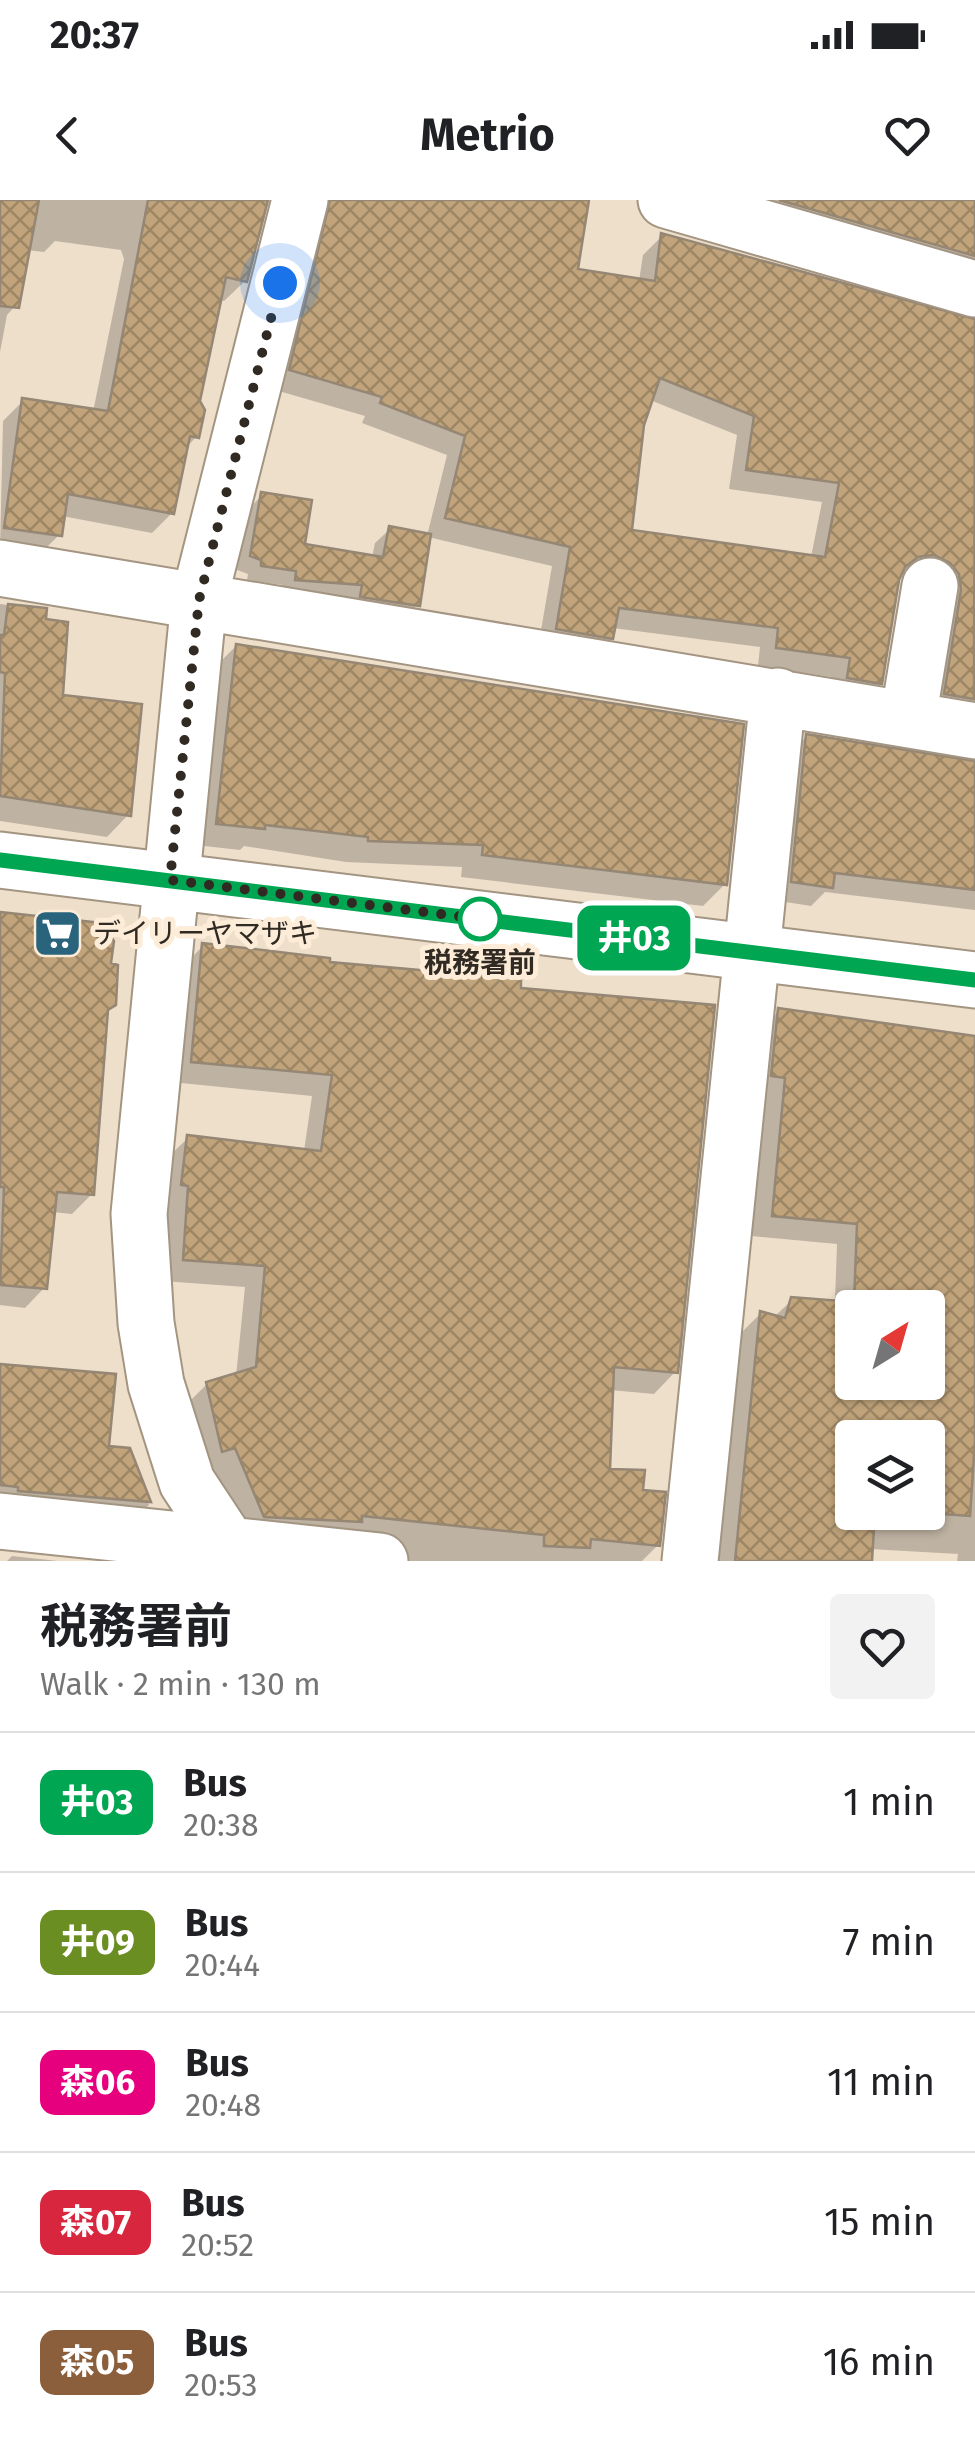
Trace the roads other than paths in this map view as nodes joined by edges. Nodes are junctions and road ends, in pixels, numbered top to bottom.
1 (300, 200) edge
2 (666, 200) edge
3 (975, 289) edge
4 (0, 568) edge
5 (930, 586) dead end
6 (199, 600) junction
7 (778, 696) junction
8 (908, 720) junction
9 (975, 731) edge
10 (0, 860) edge
11 (170, 880) junction
12 (751, 952) junction
13 (975, 980) edge
14 (0, 1521) edge
15 (232, 1553) edge
16 (380, 1561) edge
17 (690, 1561) edge

1 - 6 street
2 - 3 street
4 - 6 street
5 - 8 street
6 - 7 street
6 - 11 street
7 - 8 street
7 - 12 street
8 - 9 street
10 - 11 street
11 - 12 street
11 - 15 street
12 - 13 street
12 - 17 street
14 - 15 street
15 - 16 street

